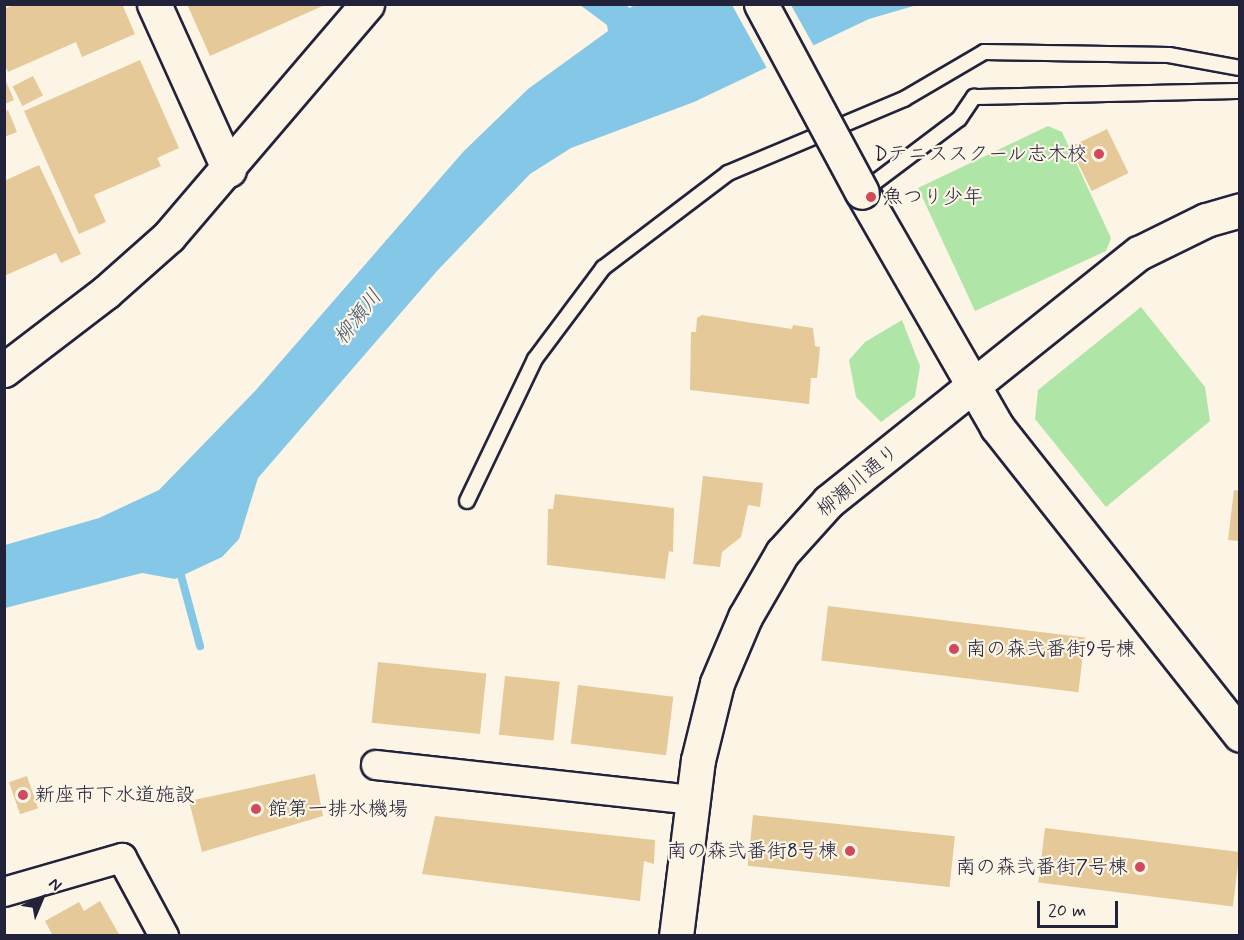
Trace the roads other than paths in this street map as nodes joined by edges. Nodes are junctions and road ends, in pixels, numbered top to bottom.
1 (154, 4) edge
2 (367, 4) edge
3 (761, 4) edge
4 (1239, 68) edge
5 (1239, 91) edge
6 (229, 170) junction
7 (862, 192) junction
8 (1239, 210) edge
9 (4, 370) edge
10 (973, 387) junction
11 (467, 501) dead end
12 (1239, 735) edge
13 (376, 765) dead end
14 (693, 800) junction
15 (4, 892) edge
16 (164, 936) edge
17 (676, 936) edge

1 - 6 street
2 - 6 street
3 - 7 street, bridge
4 - 11 lane
5 - 7 lane
6 - 9 street
7 - 10 street
8 - 10 street, 柳瀬川通り
10 - 12 street
10 - 14 street, 柳瀬川通り
13 - 14 street
14 - 17 street, 柳瀬川通り
15 - 16 street

